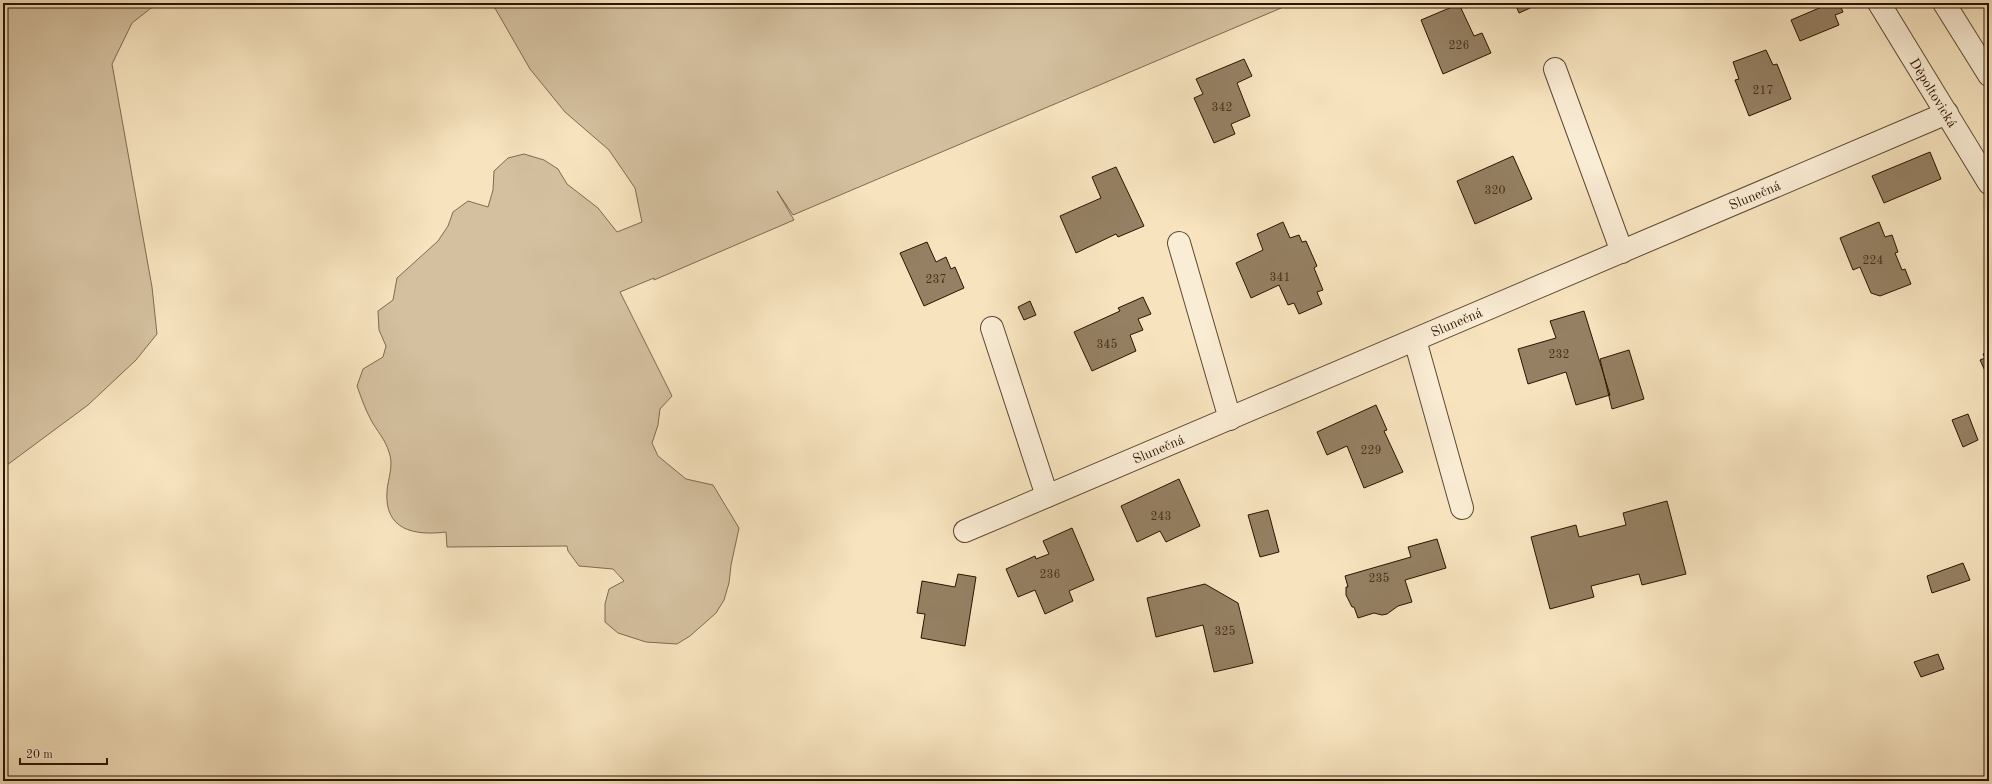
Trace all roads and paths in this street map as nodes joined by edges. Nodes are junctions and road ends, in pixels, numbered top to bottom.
1 (1879, 3) edge
2 (1944, 3) edge
3 (1555, 70) dead end
4 (1989, 75) edge
5 (1947, 113) junction
6 (1989, 183) edge
7 (1179, 243) dead end
8 (1622, 252) junction
9 (992, 328) dead end
10 (1415, 340) junction
11 (1230, 419) junction
12 (1047, 496) junction
13 (1462, 508) dead end
14 (965, 531) dead end

1 - 5 street, Děpoltovická
2 - 4 street
3 - 8 street
5 - 6 street, Děpoltovická
5 - 8 street, Slunečná
7 - 11 street
8 - 10 street, Slunečná
9 - 12 street
10 - 11 street, Slunečná
10 - 13 street
11 - 12 street, Slunečná
12 - 14 street, Slunečná

